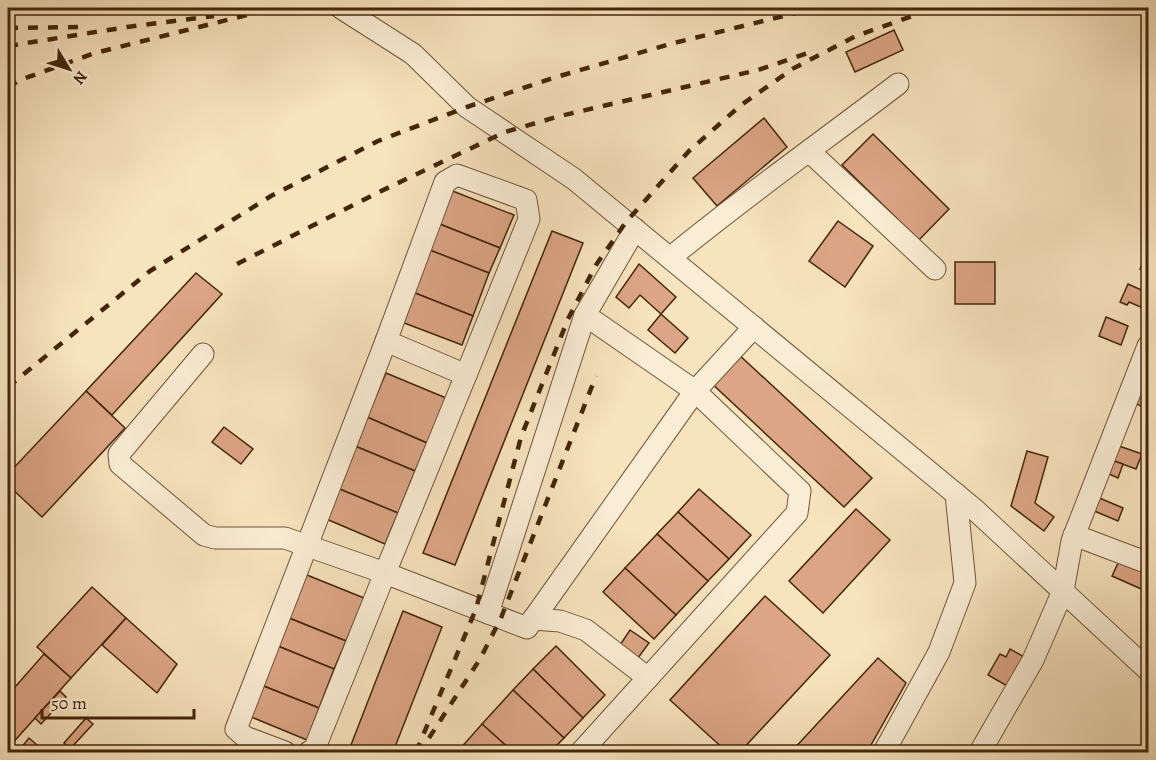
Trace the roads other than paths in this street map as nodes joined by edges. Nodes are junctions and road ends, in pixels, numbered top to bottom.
1 (341, 8) edge
2 (898, 84) dead end
3 (810, 152) junction
4 (635, 229) junction
5 (670, 258) junction
6 (935, 269) dead end
7 (585, 315) junction
8 (754, 327) junction
9 (386, 341) junction
10 (1149, 346) edge
11 (203, 354) dead end
12 (466, 375) junction
13 (695, 391) junction
14 (956, 494) junction
15 (1074, 535) junction
16 (307, 545) junction
17 (1149, 563) edge
18 (386, 573) junction
19 (1063, 591) junction
20 (488, 614) junction
21 (533, 619) junction
22 (1149, 670) edge
23 (648, 678) junction
24 (285, 753) edge
25 (309, 753) edge
26 (581, 753) edge
27 (884, 753) edge
28 (980, 753) edge

1 - 4 street
2 - 3 street
3 - 5 street
3 - 6 street
4 - 5 street
4 - 7 street
5 - 8 street
7 - 13 street
7 - 20 street
8 - 13 street
8 - 14 street
9 - 12 street
9 - 12 street
9 - 16 street
10 - 15 street
11 - 16 street
12 - 18 street
13 - 21 street
13 - 23 street
14 - 19 street
14 - 27 street
15 - 17 street
15 - 19 street
16 - 18 street
16 - 24 street
18 - 20 street
18 - 25 street
19 - 22 street
19 - 28 street
20 - 21 street
21 - 23 street
23 - 26 street

